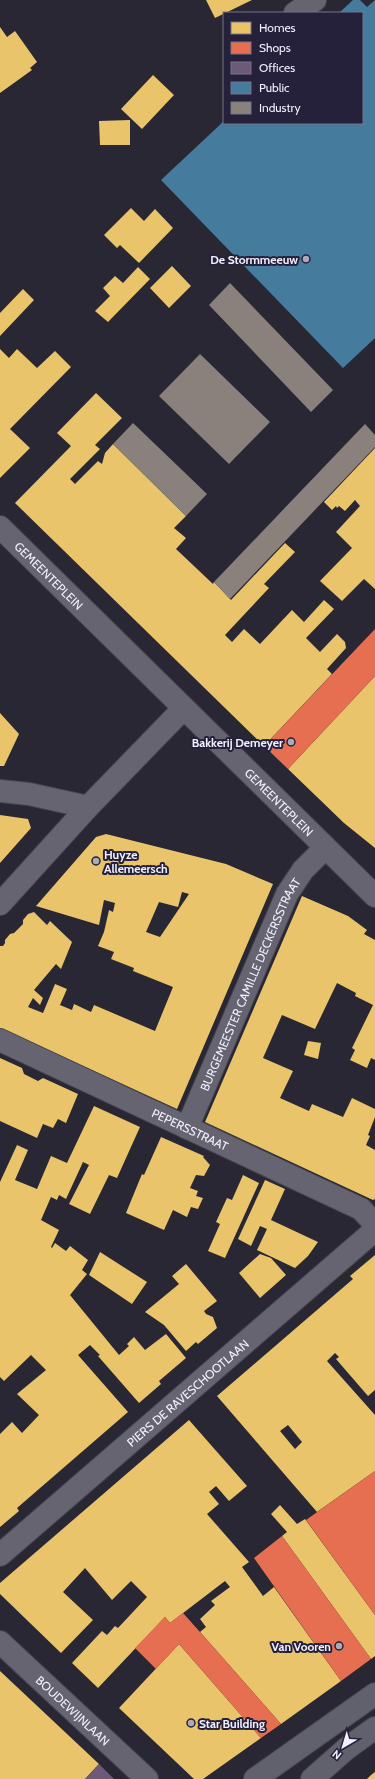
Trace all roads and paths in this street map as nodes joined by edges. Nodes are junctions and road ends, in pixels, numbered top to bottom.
1 (315, 0) edge
2 (297, 12) edge
3 (0, 527) edge
4 (184, 708) junction
5 (0, 791) edge
6 (88, 807) junction
7 (325, 848) junction
8 (375, 896) edge
9 (0, 904) edge
10 (0, 1040) edge
11 (187, 1128) junction
12 (375, 1224) edge
13 (375, 1230) edge
14 (0, 1555) edge
15 (0, 1642) edge
16 (375, 1694) edge
17 (375, 1728) edge
18 (147, 1779) edge
19 (256, 1779) edge
20 (312, 1779) edge

1 - 2 street
3 - 4 street, GEMEENTEPLEIN
4 - 6 street
4 - 7 street, GEMEENTEPLEIN
5 - 6 street
6 - 9 street
7 - 8 street, GEMEENTEPLEIN
7 - 11 street, BURGEMEESTER CAMILLE DECKERSSTRAAT
10 - 11 street, PEPERSSTRAAT
11 - 12 street, PEPERSSTRAAT
13 - 14 street, PIERS DE RAVESCHOOTLAAN
15 - 18 street, BOUDEWIJNLAAN
16 - 19 main road
17 - 20 main road

